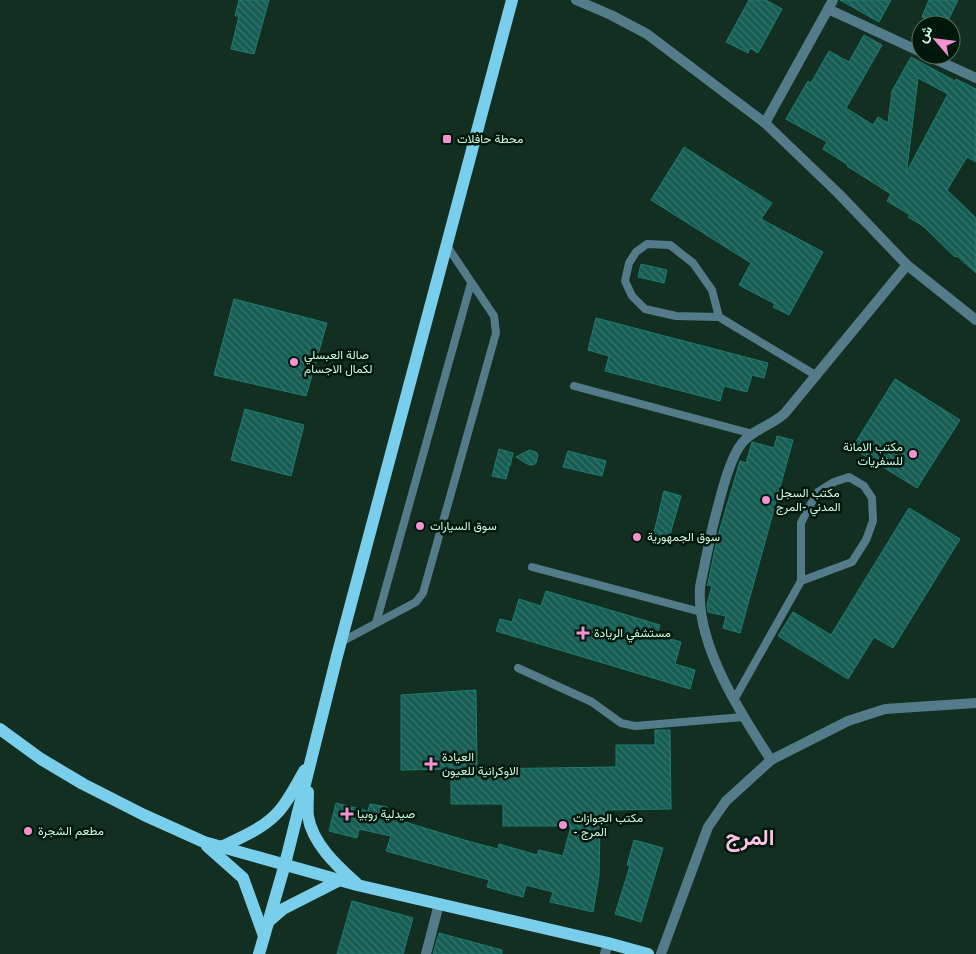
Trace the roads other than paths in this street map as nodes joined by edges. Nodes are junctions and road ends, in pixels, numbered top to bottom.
1 (512, 0) edge
2 (576, 0) edge
3 (831, 4) edge
4 (911, 47) edge
5 (948, 65) edge
6 (976, 78) edge
7 (765, 123) junction
8 (447, 246) junction
9 (908, 265) junction
10 (471, 283) junction
11 (719, 317) junction
12 (976, 320) edge
13 (817, 376) junction
14 (574, 386) dead end
15 (753, 434) junction
16 (532, 567) dead end
17 (801, 581) junction
18 (701, 612) junction
19 (376, 622) junction
20 (341, 642) junction
21 (518, 668) dead end
22 (734, 700) junction
23 (976, 703) edge
24 (743, 717) junction
25 (0, 729) edge
26 (312, 757) junction
27 (771, 760) junction
28 (308, 776) junction
29 (204, 842) junction
30 (221, 847) junction
31 (285, 864) junction
32 (340, 880) junction
33 (358, 885) junction
34 (439, 904) junction
35 (268, 922) junction
36 (264, 936) junction
37 (607, 948) edge
38 (259, 954) edge
39 (426, 954) edge
40 (648, 954) edge
41 (660, 954) edge

1 - 8 main road
2 - 7 street
3 - 4 street
3 - 7 street
5 - 6 street
7 - 9 street
8 - 10 lane
8 - 20 main road
9 - 12 street
9 - 13 street
10 - 19 lane
10 - 19 lane
11 - 11 lane
11 - 13 lane
13 - 15 street
14 - 15 lane
15 - 18 street
16 - 18 lane
17 - 17 lane
17 - 22 lane
18 - 22 street
19 - 20 lane
20 - 26 main road
21 - 24 lane
22 - 24 street
23 - 27 street
24 - 27 street
25 - 29 main road
26 - 28 main road
26 - 30 main road
27 - 41 street
28 - 31 main road
28 - 33 main road
29 - 30 main road
29 - 36 main road
30 - 31 main road
31 - 32 main road
31 - 35 main road
32 - 33 main road
32 - 35 main road
33 - 34 main road
34 - 37 main road
34 - 39 street
35 - 36 main road
36 - 38 main road
37 - 40 main road

